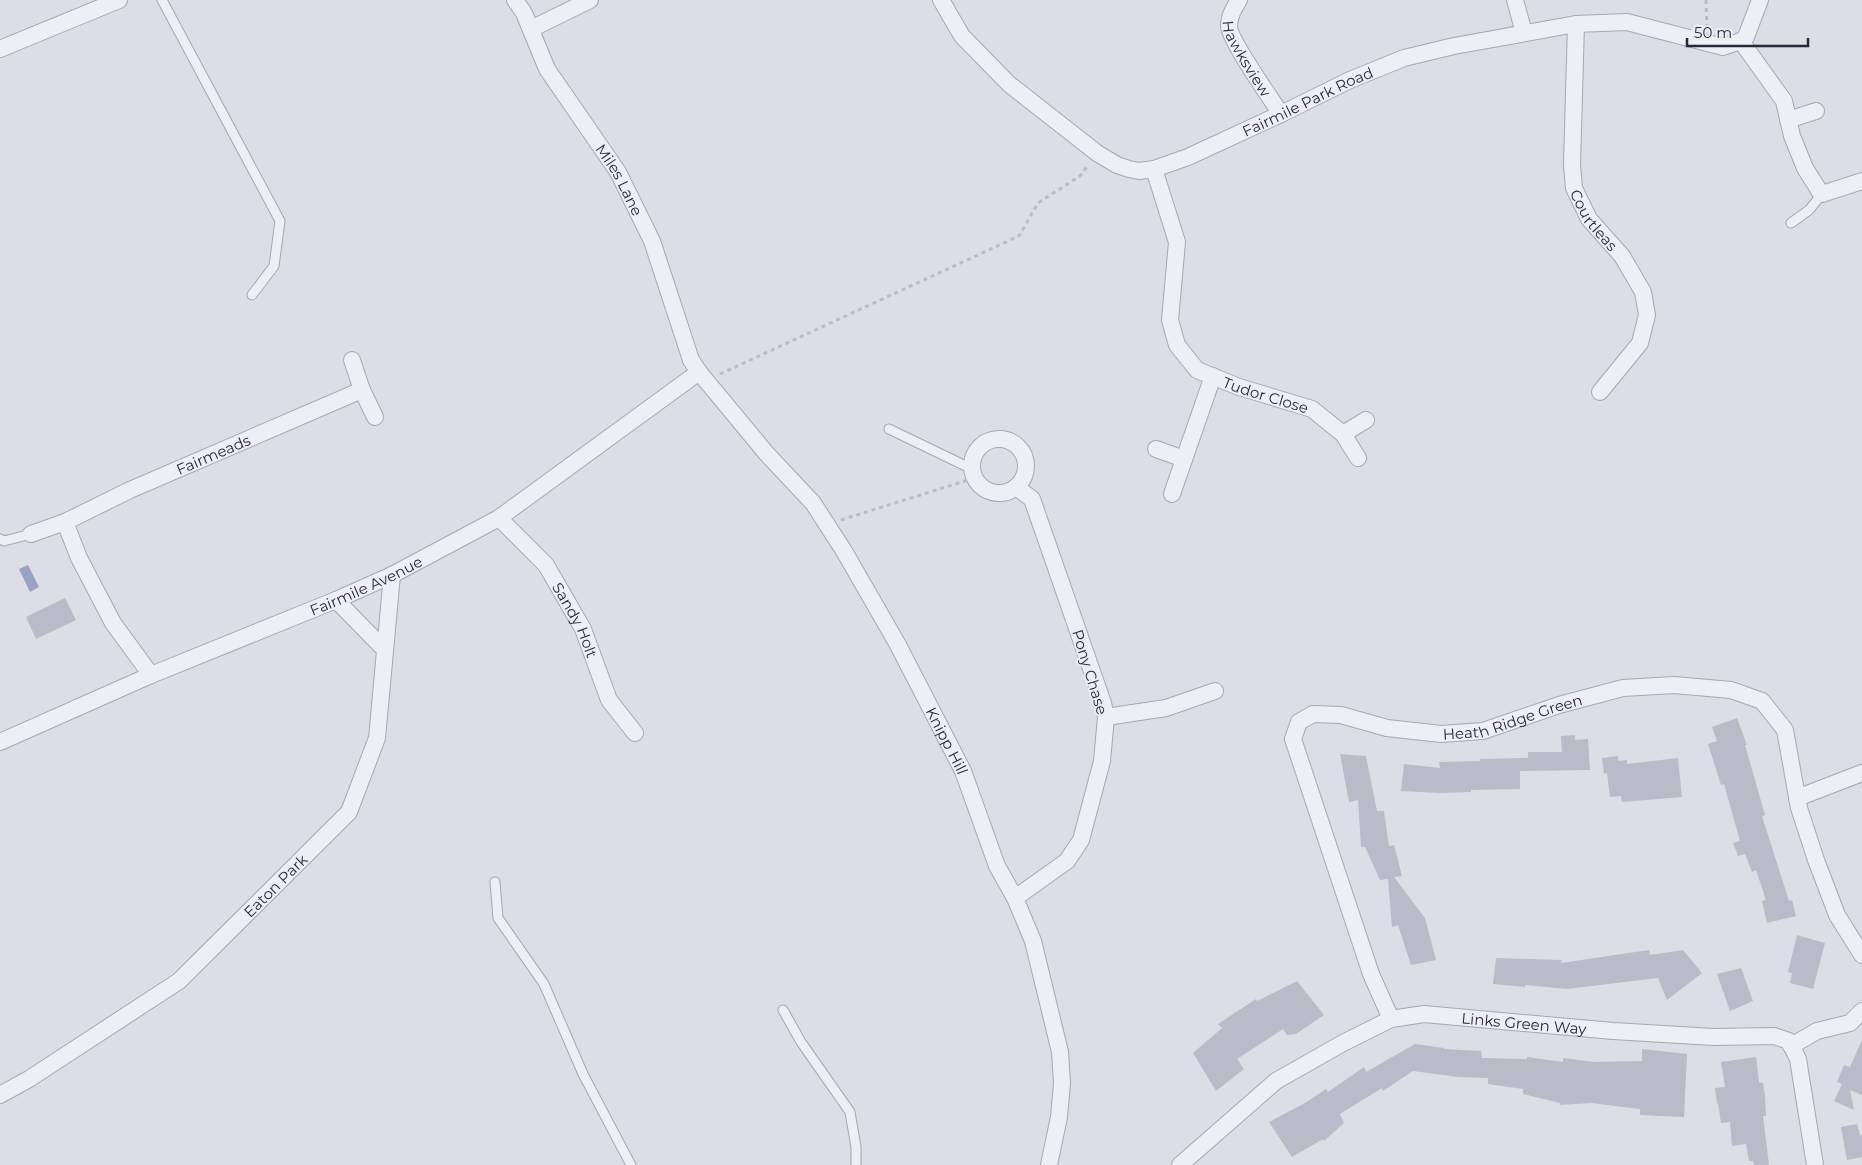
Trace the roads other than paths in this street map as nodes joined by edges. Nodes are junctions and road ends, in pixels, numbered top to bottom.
1 (119, 0) edge
2 (162, 0) edge
3 (515, 0) edge
4 (590, 0) edge
5 (941, 0) edge
6 (1239, 0) edge
7 (1515, 0) edge
8 (1760, 0) edge
9 (1576, 24) junction
10 (531, 29) junction
11 (1524, 33) junction
12 (1741, 41) junction
13 (0, 49) edge
14 (1816, 111) dead end
15 (1281, 114) junction
16 (1788, 120) junction
17 (1154, 169) junction
18 (1862, 181) edge
19 (1822, 194) junction
20 (1791, 223) dead end
21 (252, 295) dead end
22 (352, 360) dead end
23 (1213, 376) junction
24 (702, 377) junction
25 (362, 390) junction
26 (1600, 392) dead end
27 (376, 417) dead end
28 (1366, 420) dead end
29 (889, 429) dead end
30 (1342, 434) junction
31 (1156, 449) dead end
32 (1358, 458) dead end
33 (1184, 459) junction
34 (973, 474) junction
35 (1016, 487) junction
36 (1172, 494) dead end
37 (499, 518) junction
38 (65, 522) junction
39 (32, 534) joint
40 (0, 539) edge
41 (392, 575) junction
42 (336, 600) junction
43 (386, 650) junction
44 (151, 675) junction
45 (1215, 691) dead end
46 (1106, 716) junction
47 (635, 733) dead end
48 (0, 742) edge
49 (1862, 773) edge
50 (1797, 798) junction
51 (495, 882) dead end
52 (1015, 898) junction
53 (1862, 955) edge
54 (783, 1010) dead end
55 (1862, 1011) edge
56 (1391, 1018) junction
57 (1791, 1046) junction
58 (0, 1095) edge
59 (632, 1165) edge
60 (856, 1165) edge
61 (1049, 1165) edge
62 (1180, 1165) edge
63 (1815, 1165) edge

1 - 13 street
2 - 21 lane
3 - 10 street, Miles Lane
4 - 10 street
5 - 17 street, Fairmile Park Road
6 - 15 street, Hawksview
7 - 11 street
8 - 12 street
9 - 11 street, Fairmile Park Road
9 - 12 street, Fairmile Park Road
9 - 26 street, Courtleas
10 - 24 street, Miles Lane
11 - 15 street, Fairmile Park Road
12 - 16 street
14 - 16 street
15 - 17 street, Fairmile Park Road
16 - 19 street
17 - 23 street, Tudor Close
18 - 19 street
19 - 20 lane
22 - 25 street
23 - 30 street, Tudor Close
23 - 33 street, Tudor Close
24 - 37 street, Fairmile Avenue
24 - 52 street, Knipp Hill
25 - 27 street
25 - 38 street, Fairmeads
28 - 30 street
29 - 34 lane
30 - 32 street, Tudor Close
31 - 33 street
33 - 36 street, Tudor Close
34 - 35 street
34 - 35 street
35 - 46 street, Pony Chase
37 - 41 street, Fairmile Avenue
37 - 47 street, Sandy Holt
38 - 39 street, Fairmeads
38 - 44 street
39 - 40 lane
41 - 42 street, Fairmile Avenue
41 - 43 street, Eaton Park
42 - 43 street
42 - 44 street, Fairmile Avenue
43 - 58 street, Eaton Park
44 - 48 street, Fairmile Avenue
45 - 46 street
46 - 52 street, Pony Chase
49 - 50 street
50 - 53 street, Heath Ridge Green
50 - 56 street, Heath Ridge Green
51 - 59 lane
52 - 61 street, Knipp Hill
54 - 60 lane
55 - 57 street
56 - 57 street, Links Green Way
56 - 62 street, Links Green Way
57 - 63 street

